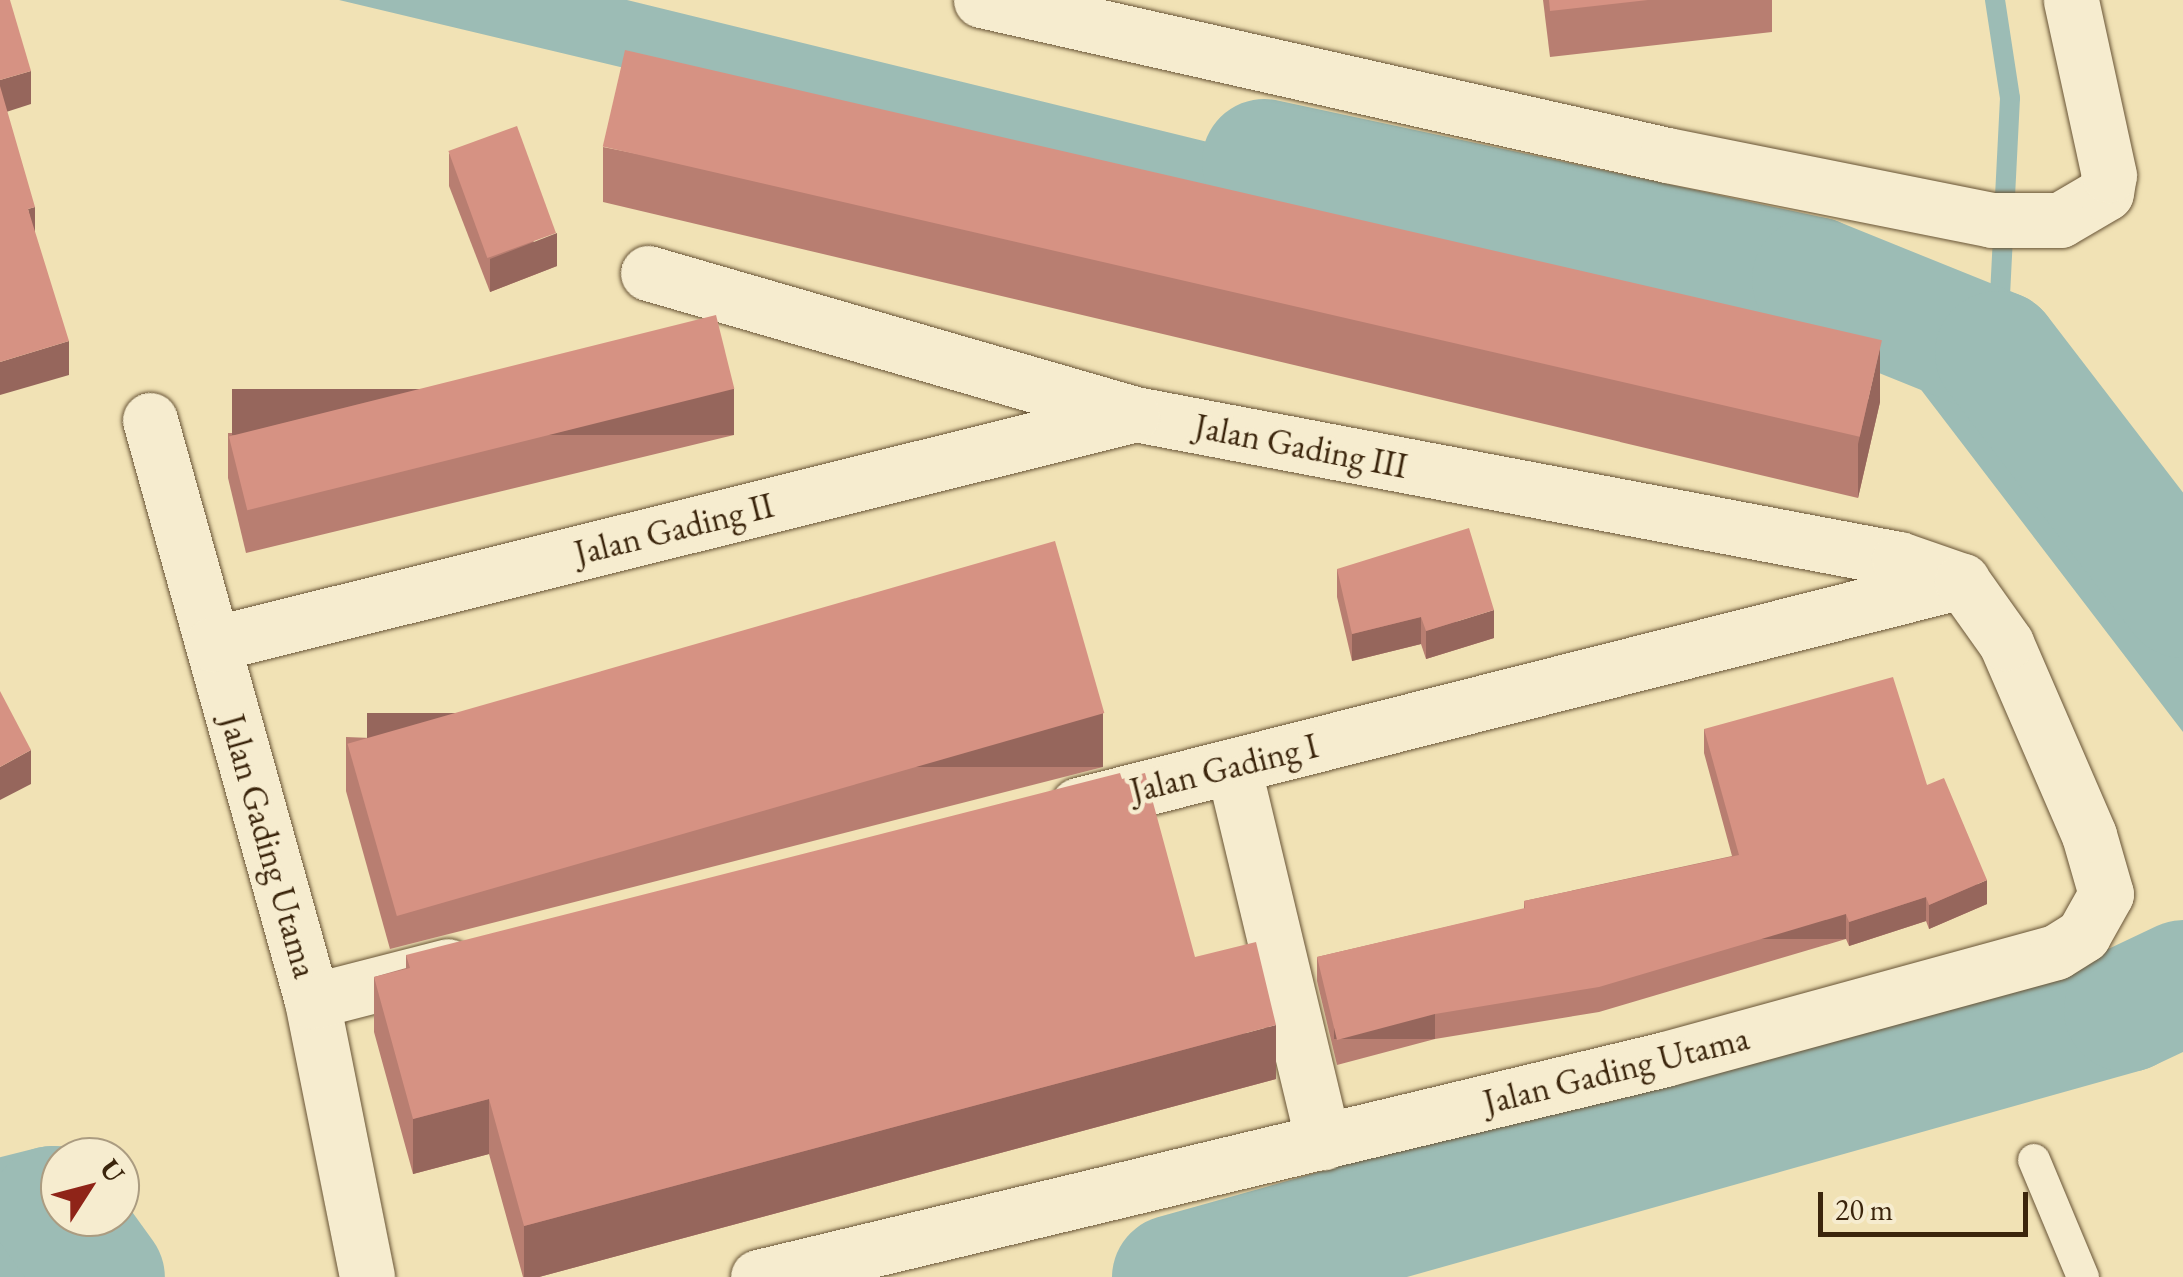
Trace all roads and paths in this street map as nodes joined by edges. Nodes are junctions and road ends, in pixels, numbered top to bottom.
1 (981, 0) edge
2 (2071, 0) edge
3 (648, 272) dead end
4 (1135, 414) junction
5 (150, 420) dead end
6 (1962, 581) junction
7 (213, 644) junction
8 (1233, 766) junction
9 (1022, 820) edge
10 (504, 952) edge
11 (312, 1001) junction
12 (1323, 1142) junction
13 (2034, 1160) dead end
14 (367, 1277) edge
15 (758, 1277) edge
16 (2083, 1277) edge

1 - 2 street
3 - 4 street, Jalan Gading III
4 - 6 street, Jalan Gading III
4 - 7 street, Jalan Gading II
5 - 7 street, Jalan Gading Utama
6 - 8 street, Jalan Gading I
6 - 12 street, Jalan Gading Utama
7 - 11 street, Jalan Gading Utama
8 - 9 street, Jalan Gading I
8 - 12 street
10 - 11 street
11 - 14 street, Jalan Gading Utama
12 - 15 street, Jalan Gading Utama
13 - 16 lane

